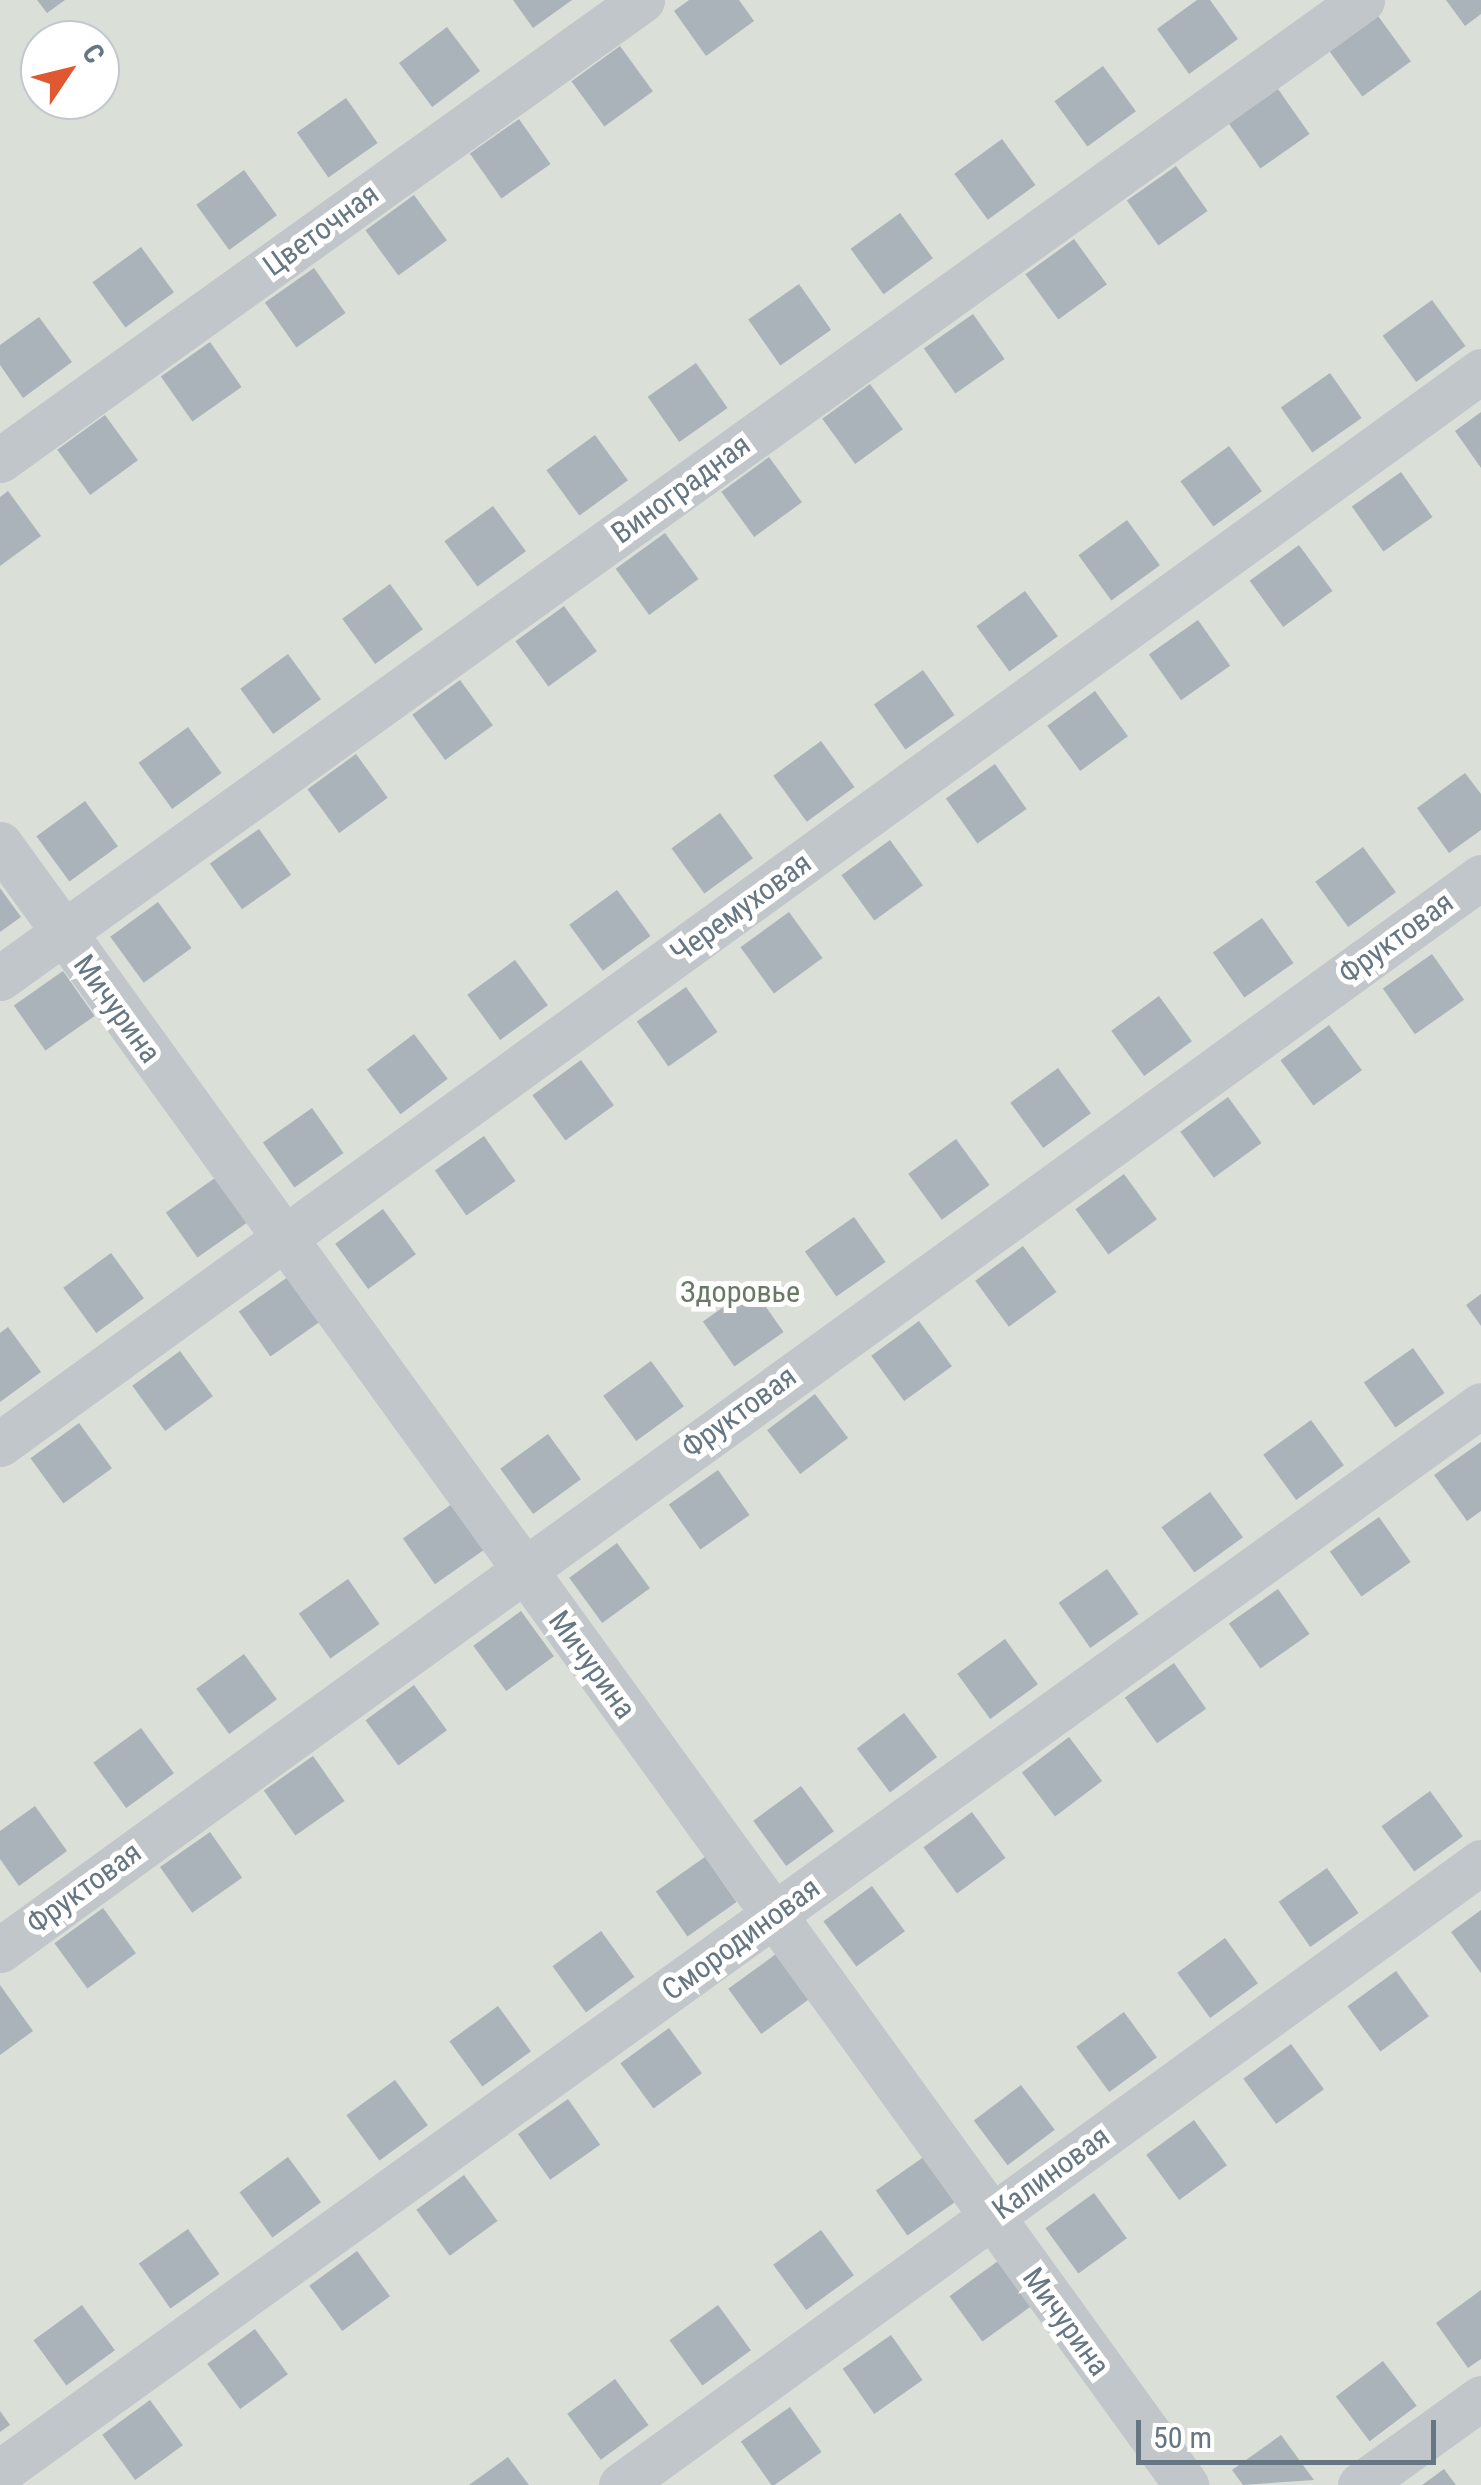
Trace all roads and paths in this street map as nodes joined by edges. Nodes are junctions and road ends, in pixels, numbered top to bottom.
1 (642, 0) edge
2 (1362, 0) edge
3 (1481, 371) edge
4 (0, 460) edge
5 (0, 844) edge
6 (1481, 877) edge
7 (62, 933) junction
8 (0, 978) edge
9 (284, 1239) junction
10 (1481, 1405) edge
11 (0, 1444) edge
12 (522, 1569) junction
13 (1481, 1862) edge
14 (775, 1915) junction
15 (0, 1950) edge
16 (988, 2218) junction
17 (1481, 2398) edge
18 (0, 2472) edge
19 (622, 2485) edge
20 (1186, 2485) edge
21 (1360, 2485) edge

1 - 4 street, Цветочная
2 - 7 street, Виноградная
3 - 9 street, Черемуховая
5 - 7 street, Мичурина
6 - 12 street, Фруктовая
7 - 8 street, Виноградная
7 - 9 street, Мичурина
9 - 11 street, Черемуховая
9 - 12 street, Мичурина
10 - 14 street, Смородиновая
12 - 14 street, Мичурина
12 - 15 street, Фруктовая
13 - 16 street, Калиновая
14 - 16 street, Мичурина
14 - 18 street, Смородиновая
16 - 19 street, Калиновая
16 - 20 street, Мичурина
17 - 21 street

